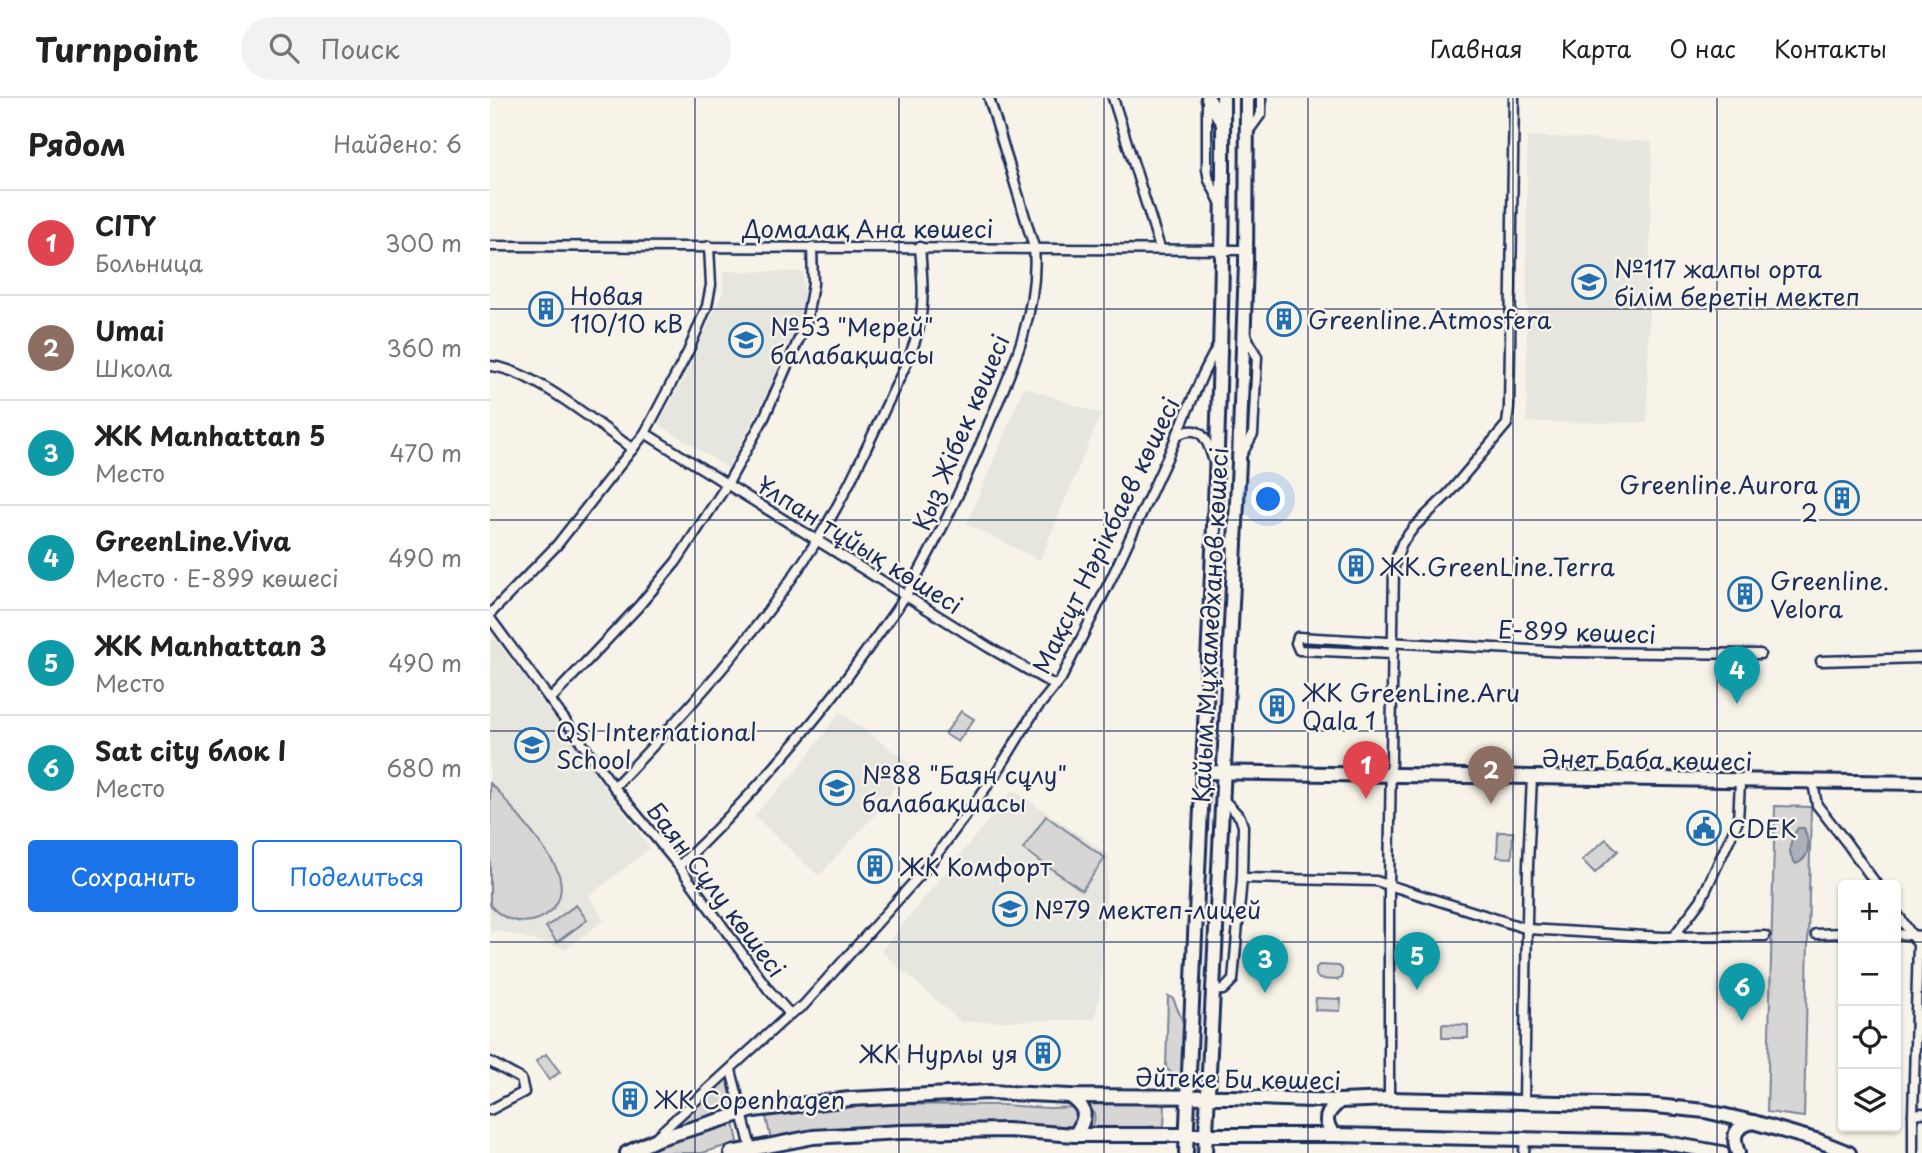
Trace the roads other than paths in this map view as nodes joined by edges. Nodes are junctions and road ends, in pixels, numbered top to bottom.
1 (989, 98) edge
2 (1113, 98) edge
3 (1208, 98) edge
4 (1223, 98) edge
5 (1247, 98) edge
6 (1261, 98) edge
7 (1514, 98) edge
8 (1223, 124) junction
9 (1246, 134) junction
10 (1223, 210) junction
11 (490, 246) edge
12 (709, 246) junction
13 (812, 247) junction
14 (920, 247) junction
15 (1034, 247) junction
16 (1160, 248) junction
17 (1224, 249) junction
18 (1245, 250) junction
19 (1220, 341) junction
20 (490, 366) edge
21 (645, 433) junction
22 (1176, 436) junction
23 (633, 449) junction
24 (1216, 468) junction
25 (728, 483) junction
26 (817, 541) junction
27 (906, 595) junction
28 (490, 616) edge
29 (1392, 643) junction
30 (1760, 654) dead end
31 (1393, 658) junction
32 (1922, 658) edge
33 (1821, 661) dead end
34 (1056, 686) junction
35 (550, 700) junction
36 (1203, 772) junction
37 (1223, 772) junction
38 (1391, 775) junction
39 (1532, 777) junction
40 (1740, 782) junction
41 (1812, 783) junction
42 (1922, 783) edge
43 (614, 787) junction
44 (1222, 798) junction
45 (679, 866) junction
46 (1242, 878) junction
47 (1873, 880) edge
48 (1389, 886) junction
49 (1901, 917) edge
50 (1528, 929) junction
51 (1838, 933) edge
52 (1816, 934) dead end
53 (1917, 935) edge
54 (1674, 936) junction
55 (1765, 936) dead end
56 (1212, 991) junction
57 (789, 1014) junction
58 (490, 1062) edge
59 (731, 1070) junction
60 (1070, 1096) junction
61 (1189, 1096) junction
62 (1207, 1096) junction
63 (1389, 1099) junction
64 (1340, 1101) junction
65 (1524, 1101) junction
66 (490, 1110) edge
67 (742, 1113) junction
68 (1918, 1114) edge
69 (1753, 1122) junction
70 (1075, 1135) junction
71 (1186, 1135) junction
72 (1206, 1135) junction
73 (1334, 1135) junction
74 (1525, 1139) junction
75 (649, 1142) junction
76 (1664, 1148) edge
77 (752, 1150) edge
78 (627, 1153) edge
79 (731, 1153) edge
80 (1186, 1153) edge
81 (1205, 1153) edge
82 (1524, 1153) edge
83 (1722, 1153) edge
84 (1738, 1153) edge
85 (1849, 1153) edge
86 (1913, 1153) edge

1 - 15 street, Қыз Жібек көшесі
2 - 16 street
3 - 8 street
3 - 10 street
4 - 8 street, Қайым Мұхамедханов көшесі
5 - 9 street, Қайым Мұхамедханов көшесі
6 - 9 street
7 - 29 street
8 - 10 street, Қайым Мұхамедханов көшесі
9 - 18 street, Қайым Мұхамедханов көшесі
10 - 17 street, Қайым Мұхамедханов көшесі
11 - 12 street, Домалақ Ана көшесі
12 - 13 street, Домалақ Ана көшесі
12 - 21 street
13 - 14 street, Домалақ Ана көшесі
13 - 25 street
14 - 15 street, Домалақ Ана көшесі
14 - 26 street
15 - 16 street, Домалақ Ана көшесі
15 - 27 street, Қыз Жібек көшесі
16 - 17 street, Домалақ Ана көшесі
17 - 18 street, Домалақ Ана көшесі
17 - 19 street, Қайым Мұхамедханов көшесі
18 - 37 street, Қайым Мұхамедханов көшесі
19 - 22 street, Мақсұт Нәрікбаев көшесі
19 - 24 street, Қайым Мұхамедханов көшесі
20 - 23 street
21 - 23 street
21 - 25 street, Ұлпан тұйық көшесі
22 - 24 street
22 - 34 street, Мақсұт Нәрікбаев көшесі
23 - 28 street
24 - 36 street, Қайым Мұхамедханов көшесі
25 - 26 street, Ұлпан тұйық көшесі
25 - 35 street
26 - 27 street, Ұлпан тұйық көшесі
26 - 43 street
27 - 34 street, Ұлпан тұйық көшесі
27 - 45 street, Қыз Жібек көшесі
28 - 35 street, Баян Сұлу көшесі
29 - 30 street, Е-899 көшесі
29 - 31 street
29 - 31 street, Е-899 көшесі
31 - 38 street
32 - 33 street
34 - 57 street, Мақсұт Нәрікбаев көшесі
35 - 43 street, Баян Сұлу көшесі
36 - 37 street, Әнет Баба көшесі
36 - 61 street, Қайым Мұхамедханов көшесі
37 - 38 street, Әнет Баба көшесі
37 - 44 street, Қайым Мұхамедханов көшесі
38 - 39 street, Әнет Баба көшесі
38 - 48 street
39 - 40 street, Әнет Баба көшесі
39 - 50 street
40 - 41 street, Әнет Баба көшесі
40 - 54 street
41 - 42 street, Әнет Баба көшесі
41 - 47 street
43 - 45 street, Баян Сұлу көшесі
44 - 46 street
44 - 56 street, Қайым Мұхамедханов көшесі
45 - 57 street, Баян Сұлу көшесі
46 - 48 street
46 - 56 street
48 - 50 street
48 - 63 street
49 - 53 street
50 - 54 street
50 - 65 street
51 - 52 street
53 - 68 street
54 - 55 street
56 - 62 street, Қайым Мұхамедханов көшесі
57 - 59 street, Мақсұт Нәрікбаев көшесі
58 - 66 street
59 - 67 street
59 - 75 street, Мақсұт Нәрікбаев көшесі
60 - 61 street, Әйтеке Би көшесі
60 - 67 street, Әйтеке Би көшесі
60 - 70 street
61 - 62 street, Әйтеке Би көшесі
61 - 71 street, Қайым Мұхамедханов көшесі
62 - 64 street, Әйтеке Би көшесі
62 - 72 street, Қайым Мұхамедханов көшесі
63 - 64 street, Әйтеке Би көшесі
63 - 65 street, Әйтеке Би көшесі
64 - 73 street
65 - 69 street, Әйтеке Би көшесі
67 - 75 street, Әйтеке Би көшесі
67 - 77 street
68 - 86 street
69 - 84 street
69 - 85 street, Әйтеке Би көшесі
70 - 71 street
70 - 77 street
71 - 72 street
71 - 80 street, Қайым Мұхамедханов көшесі
72 - 73 street
72 - 81 street, Қайым Мұхамедханов көшесі
73 - 74 street
74 - 76 street
74 - 82 street
75 - 78 street, Әйтеке Би көшесі
76 - 83 street
77 - 79 street

